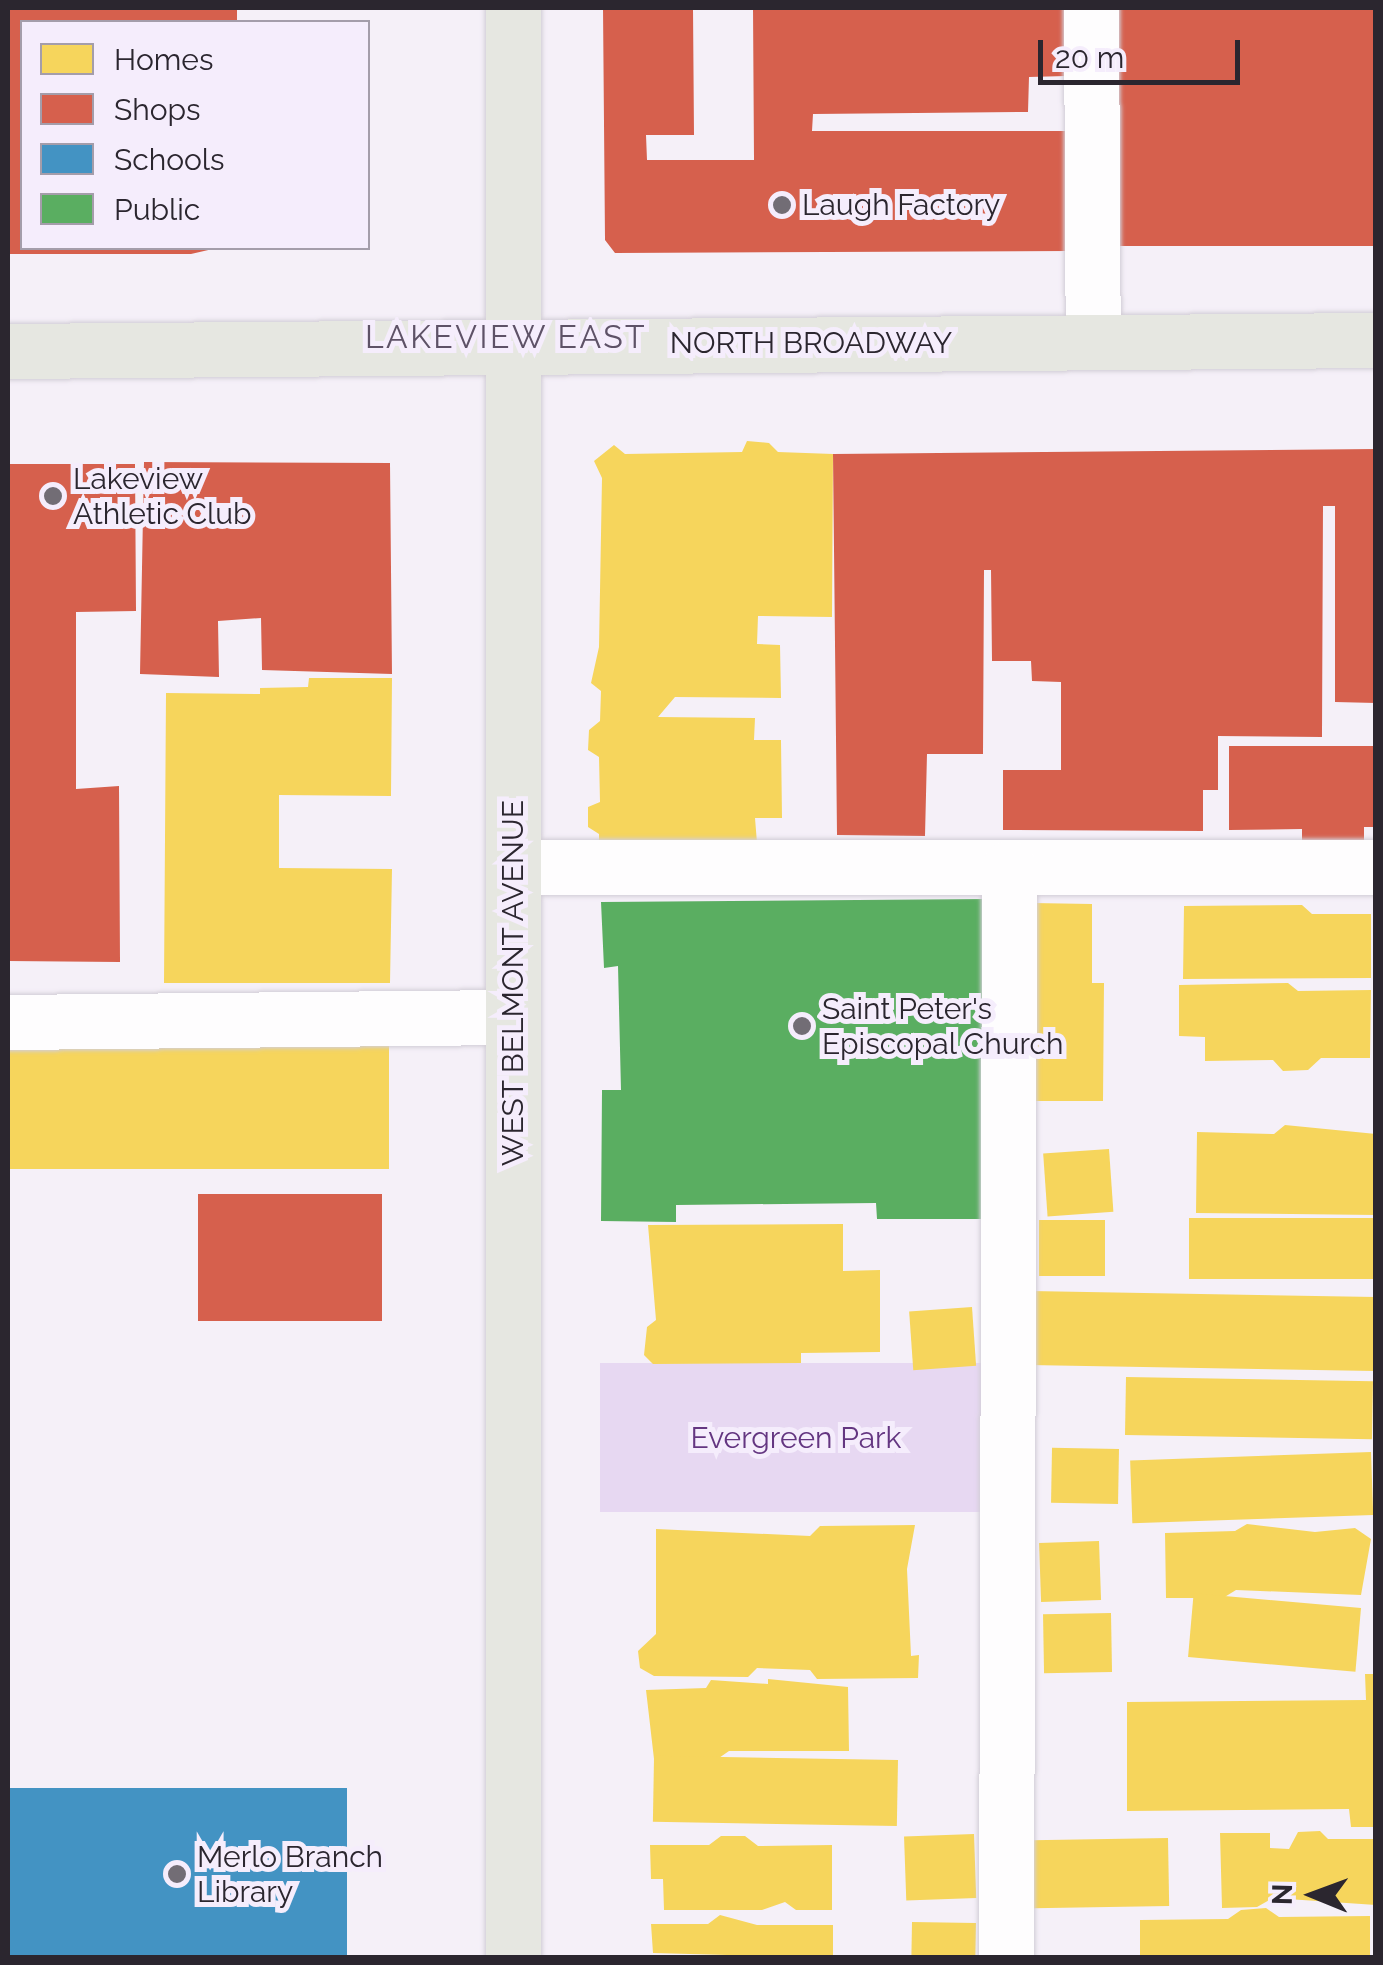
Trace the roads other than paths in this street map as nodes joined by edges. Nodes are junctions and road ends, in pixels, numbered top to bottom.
1 (513, 8) edge
2 (1091, 8) edge
3 (1376, 340) edge
4 (1093, 342) junction
5 (513, 345) junction
6 (8, 351) edge
7 (1376, 867) edge
8 (513, 868) junction
9 (1009, 868) junction
10 (512, 1017) junction
11 (8, 1022) edge
12 (513, 1958) edge
13 (1006, 1958) edge

1 - 5 main road, WEST BELMONT AVENUE
2 - 4 lane
3 - 4 main road, NORTH BROADWAY
4 - 5 main road, NORTH BROADWAY
5 - 6 main road, NORTH BROADWAY
5 - 8 main road, WEST BELMONT AVENUE
7 - 9 lane
8 - 9 lane
8 - 10 main road, WEST BELMONT AVENUE
9 - 13 lane
10 - 11 lane
10 - 12 main road, WEST BELMONT AVENUE

